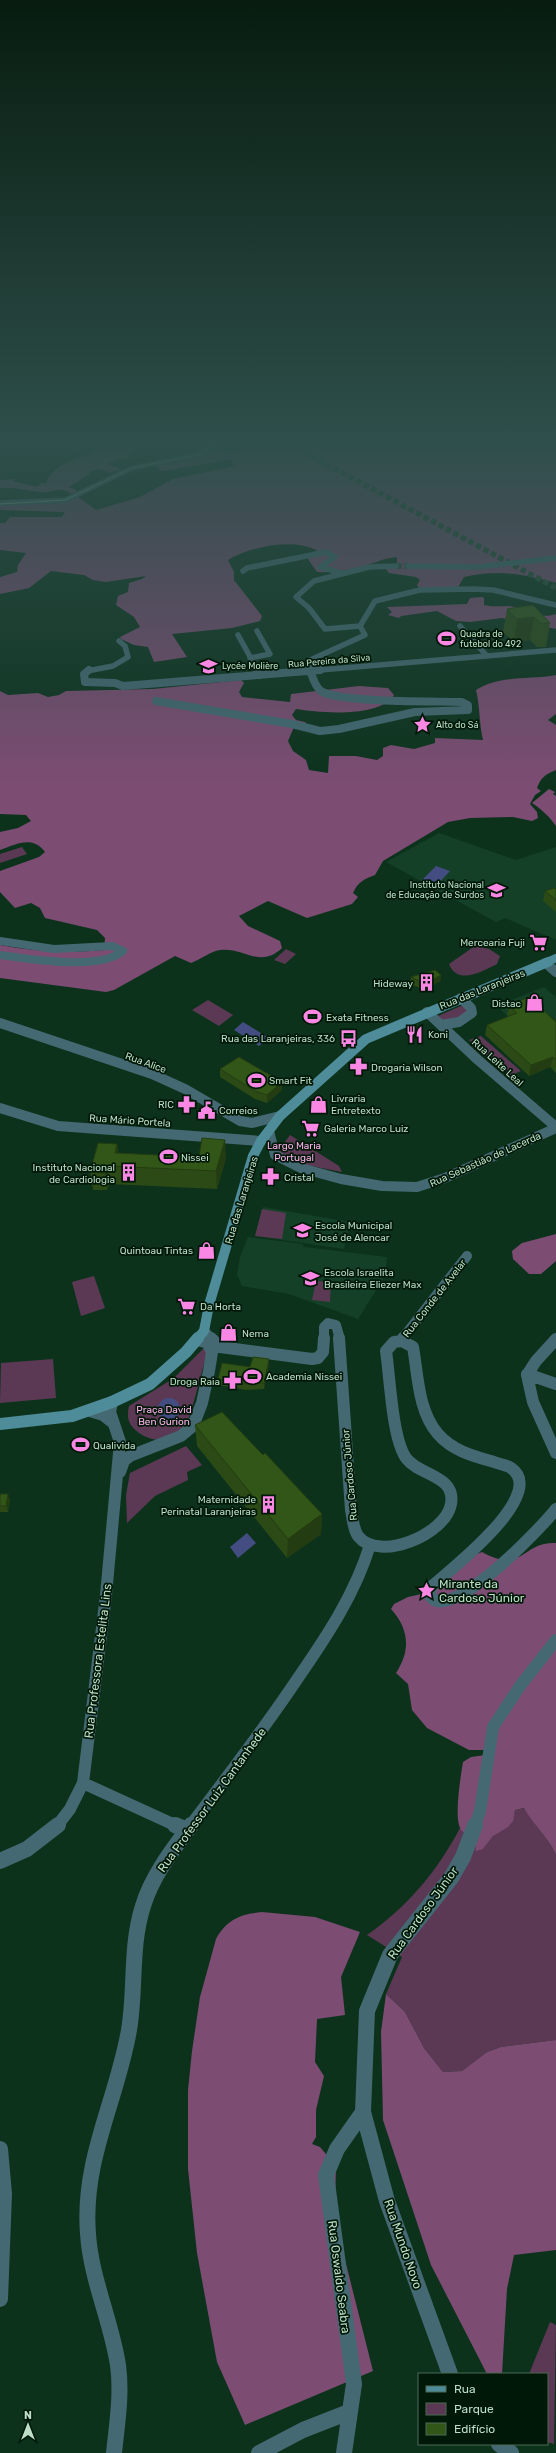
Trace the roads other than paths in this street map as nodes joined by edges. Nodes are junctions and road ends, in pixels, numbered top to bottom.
1 (294, 558) edge
2 (333, 558) edge
3 (552, 558) edge
4 (396, 566) tunnel mouth
5 (408, 566) tunnel mouth
6 (243, 571) dead end
7 (342, 574) junction
8 (556, 605) edge
9 (360, 626) junction
10 (460, 626) dead end
11 (257, 631) dead end
12 (238, 635) dead end
13 (119, 641) dead end
14 (556, 650) edge
15 (487, 656) junction
16 (250, 658) junction
17 (311, 672) junction
18 (260, 676) junction
19 (156, 701) dead end
20 (0, 941) edge
21 (0, 954) edge
22 (556, 958) edge
23 (546, 963) junction
24 (556, 972) edge
25 (461, 998) junction
26 (427, 1012) junction
27 (0, 1023) edge
28 (441, 1025) junction
29 (0, 1108) edge
30 (280, 1116) junction
31 (240, 1121) junction
32 (556, 1128) edge
33 (269, 1131) junction
34 (230, 1137) junction
35 (261, 1141) junction
36 (467, 1256) dead end
37 (204, 1330) junction
38 (556, 1339) edge
39 (195, 1341) junction
40 (401, 1341) junction
41 (216, 1349) junction
42 (527, 1374) junction
43 (556, 1384) edge
44 (112, 1402) junction
45 (90, 1411) junction
46 (112, 1422) junction
47 (0, 1424) edge
48 (556, 1454) edge
49 (117, 1478) junction
50 (556, 1509) edge
51 (370, 1545) junction
52 (556, 1640) edge
53 (83, 1783) junction
54 (187, 1830) junction
55 (0, 1861) edge
56 (364, 2112) junction
57 (0, 2149) edge
58 (0, 2299) edge
59 (450, 2373) edge
60 (349, 2412) junction
61 (499, 2445) edge
62 (114, 2453) edge
63 (259, 2453) edge
64 (344, 2453) edge
65 (511, 2453) edge

1 - 6 street
2 - 7 street
3 - 5 street
4 - 7 street
7 - 9 street
8 - 9 street
9 - 17 street
10 - 15 street
11 - 16 street
12 - 16 street
13 - 18 street, Rua Pereira da Silva
14 - 15 street, Rua Pereira da Silva
15 - 17 street, Rua Pereira da Silva
16 - 18 street
17 - 18 street, Rua Pereira da Silva
17 - 19 street
20 - 21 street
22 - 23 main road, Rua das Laranjeiras
23 - 24 street
23 - 25 main road, Rua das Laranjeiras
25 - 26 main road, Rua das Laranjeiras
25 - 28 street
26 - 28 street, Rua Leite Leal
26 - 30 main road, Rua das Laranjeiras
27 - 31 street, Rua Alice
28 - 32 street, Rua Leite Leal
29 - 34 street, Rua Mário Portela
30 - 31 street, Rua Alice
30 - 33 main road, Rua das Laranjeiras
31 - 34 street
32 - 33 street, Rua Sebastião de Lacerda
33 - 35 main road, Rua das Laranjeiras
34 - 35 street, Rua Mário Portela
35 - 37 main road, Rua das Laranjeiras
36 - 40 street, Rua Conde de Avelar
37 - 39 main road, Rua das Laranjeiras
37 - 41 street
38 - 42 street
39 - 41 street
39 - 44 main road, Rua das Laranjeiras
40 - 50 street
40 - 51 street
41 - 49 street
41 - 51 street, Rua Cardoso Júnior
42 - 43 street
42 - 48 street
44 - 45 main road, Rua das Laranjeiras
44 - 46 street, Rua Professora Estelita Lins
45 - 46 street
45 - 47 main road, Rua das Laranjeiras
46 - 49 street, Rua Professora Estelita Lins
49 - 53 street, Rua Professora Estelita Lins
51 - 54 street, Rua Professor Luiz Cantanhede
52 - 56 street, Rua Cardoso Júnior
53 - 54 street
53 - 55 street, Rua Professora Estelita Lins
54 - 62 street, Rua Professor Luiz Cantanhede
56 - 59 street, Rua Mundo Novo
56 - 60 street, Rua Oswaldo Seabra
57 - 58 street
60 - 63 street
60 - 64 street, Rua Oswaldo Seabra
61 - 65 street

